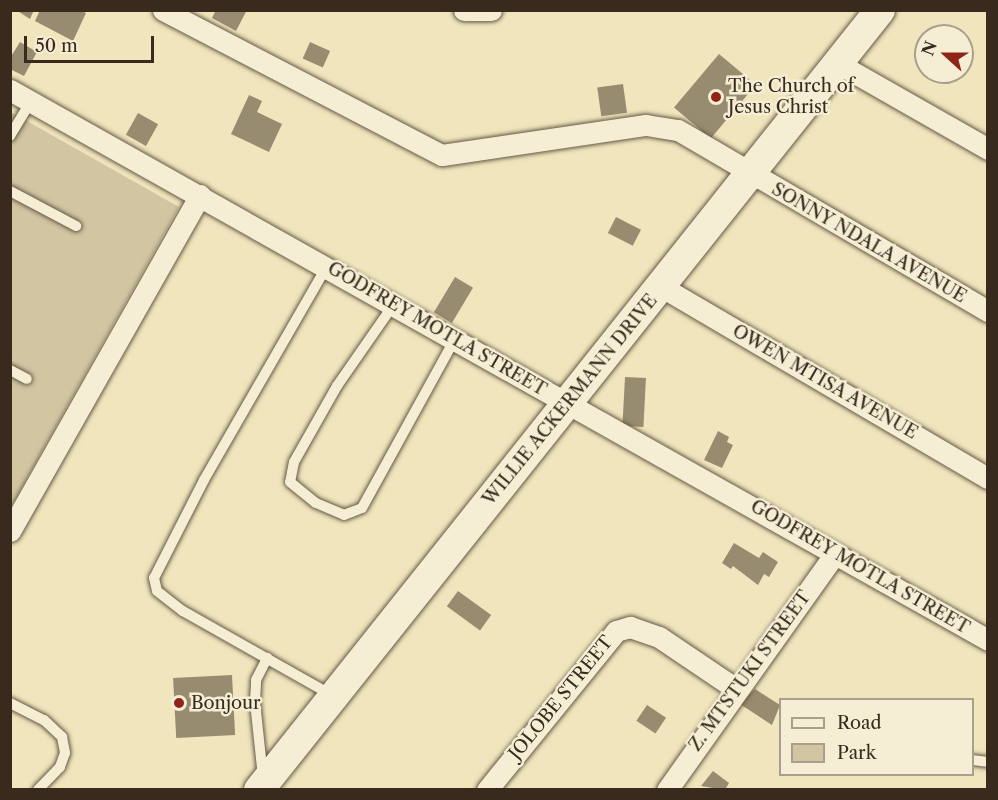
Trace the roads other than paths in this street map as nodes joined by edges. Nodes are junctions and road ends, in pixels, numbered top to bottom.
1 (163, 10) edge
2 (464, 10) edge
3 (490, 10) edge
4 (880, 10) edge
5 (839, 64) junction
6 (10, 90) edge
7 (31, 101) junction
8 (10, 136) edge
9 (987, 149) edge
10 (750, 175) junction
11 (10, 191) edge
12 (200, 195) junction
13 (76, 226) dead end
14 (327, 266) junction
15 (662, 287) junction
16 (394, 304) junction
17 (987, 311) edge
18 (455, 339) junction
19 (10, 370) edge
20 (27, 379) dead end
21 (566, 404) junction
22 (987, 478) edge
23 (10, 531) edge
24 (835, 554) junction
25 (987, 640) edge
26 (267, 658) junction
27 (736, 689) junction
28 (334, 697) junction
29 (10, 703) edge
30 (262, 786) edge
31 (38, 789) edge
32 (487, 789) edge
33 (667, 789) edge

1 - 10 street, SONNY NDALA AVENUE
2 - 3 street
4 - 5 street, WILLIE ACKERMANN DRIVE
5 - 9 street
5 - 10 street, WILLIE ACKERMANN DRIVE
6 - 7 street, GODFREY MOTLA STREET
7 - 8 lane
7 - 12 street, GODFREY MOTLA STREET
10 - 15 street, WILLIE ACKERMANN DRIVE
10 - 17 street, SONNY NDALA AVENUE
11 - 13 lane
12 - 14 street, GODFREY MOTLA STREET
12 - 23 street
14 - 16 street, GODFREY MOTLA STREET
14 - 26 lane
15 - 21 street, WILLIE ACKERMANN DRIVE
15 - 22 street, OWEN MTISA AVENUE
16 - 18 street, GODFREY MOTLA STREET
16 - 18 lane
18 - 21 street, GODFREY MOTLA STREET
19 - 20 lane
21 - 24 street, GODFREY MOTLA STREET
21 - 28 street, WILLIE ACKERMANN DRIVE
24 - 25 street, GODFREY MOTLA STREET
24 - 27 street, Z. MTSTUKI STREET
26 - 28 lane
26 - 30 lane
27 - 32 street, JOLOBE STREET
27 - 33 street, Z. MTSTUKI STREET
28 - 30 street, WILLIE ACKERMANN DRIVE
29 - 31 lane

